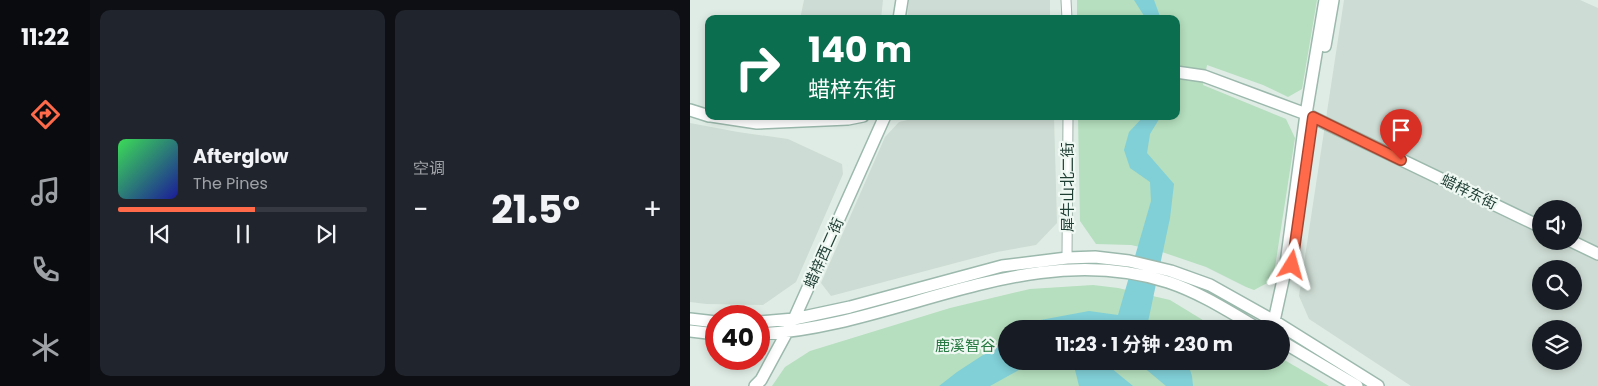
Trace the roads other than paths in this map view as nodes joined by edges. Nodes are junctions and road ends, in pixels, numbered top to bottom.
1 (902, 0) edge
2 (1066, 0) edge
3 (1325, 0) edge
4 (1333, 0) edge
5 (900, 15) edge
6 (1067, 15) edge
7 (1180, 73) edge
8 (690, 110) edge
9 (705, 114) edge
10 (1310, 116) junction
11 (737, 120) edge
12 (848, 120) edge
13 (883, 120) edge
14 (1068, 120) edge
15 (1532, 223) edge
16 (1582, 246) edge
17 (1598, 254) edge
18 (1067, 258) junction
19 (690, 319) edge
20 (794, 319) junction
21 (1245, 320) edge
22 (1266, 320) edge
23 (1278, 320) edge
24 (705, 321) edge
25 (770, 321) edge
26 (690, 331) edge
27 (705, 333) edge
28 (788, 333) junction
29 (770, 334) edge
30 (1290, 334) edge
31 (1290, 346) edge
32 (755, 386) edge
33 (1357, 386) edge
34 (1378, 386) edge

1 - 5 street
2 - 6 street
3 - 10 street
4 - 10 street
7 - 10 street, 蜡梓东街
8 - 9 street
10 - 15 street, 蜡梓东街
10 - 23 street
11 - 12 street
13 - 20 street, 蜡梓西二街
14 - 18 street, 犀牛山北二街
16 - 17 street
18 - 20 street
18 - 22 street
19 - 24 street
20 - 25 street
20 - 28 street, 蜡梓西二街
21 - 28 street
26 - 27 street
28 - 29 street
28 - 32 street, 蜡梓西二街
30 - 34 street
31 - 33 street

